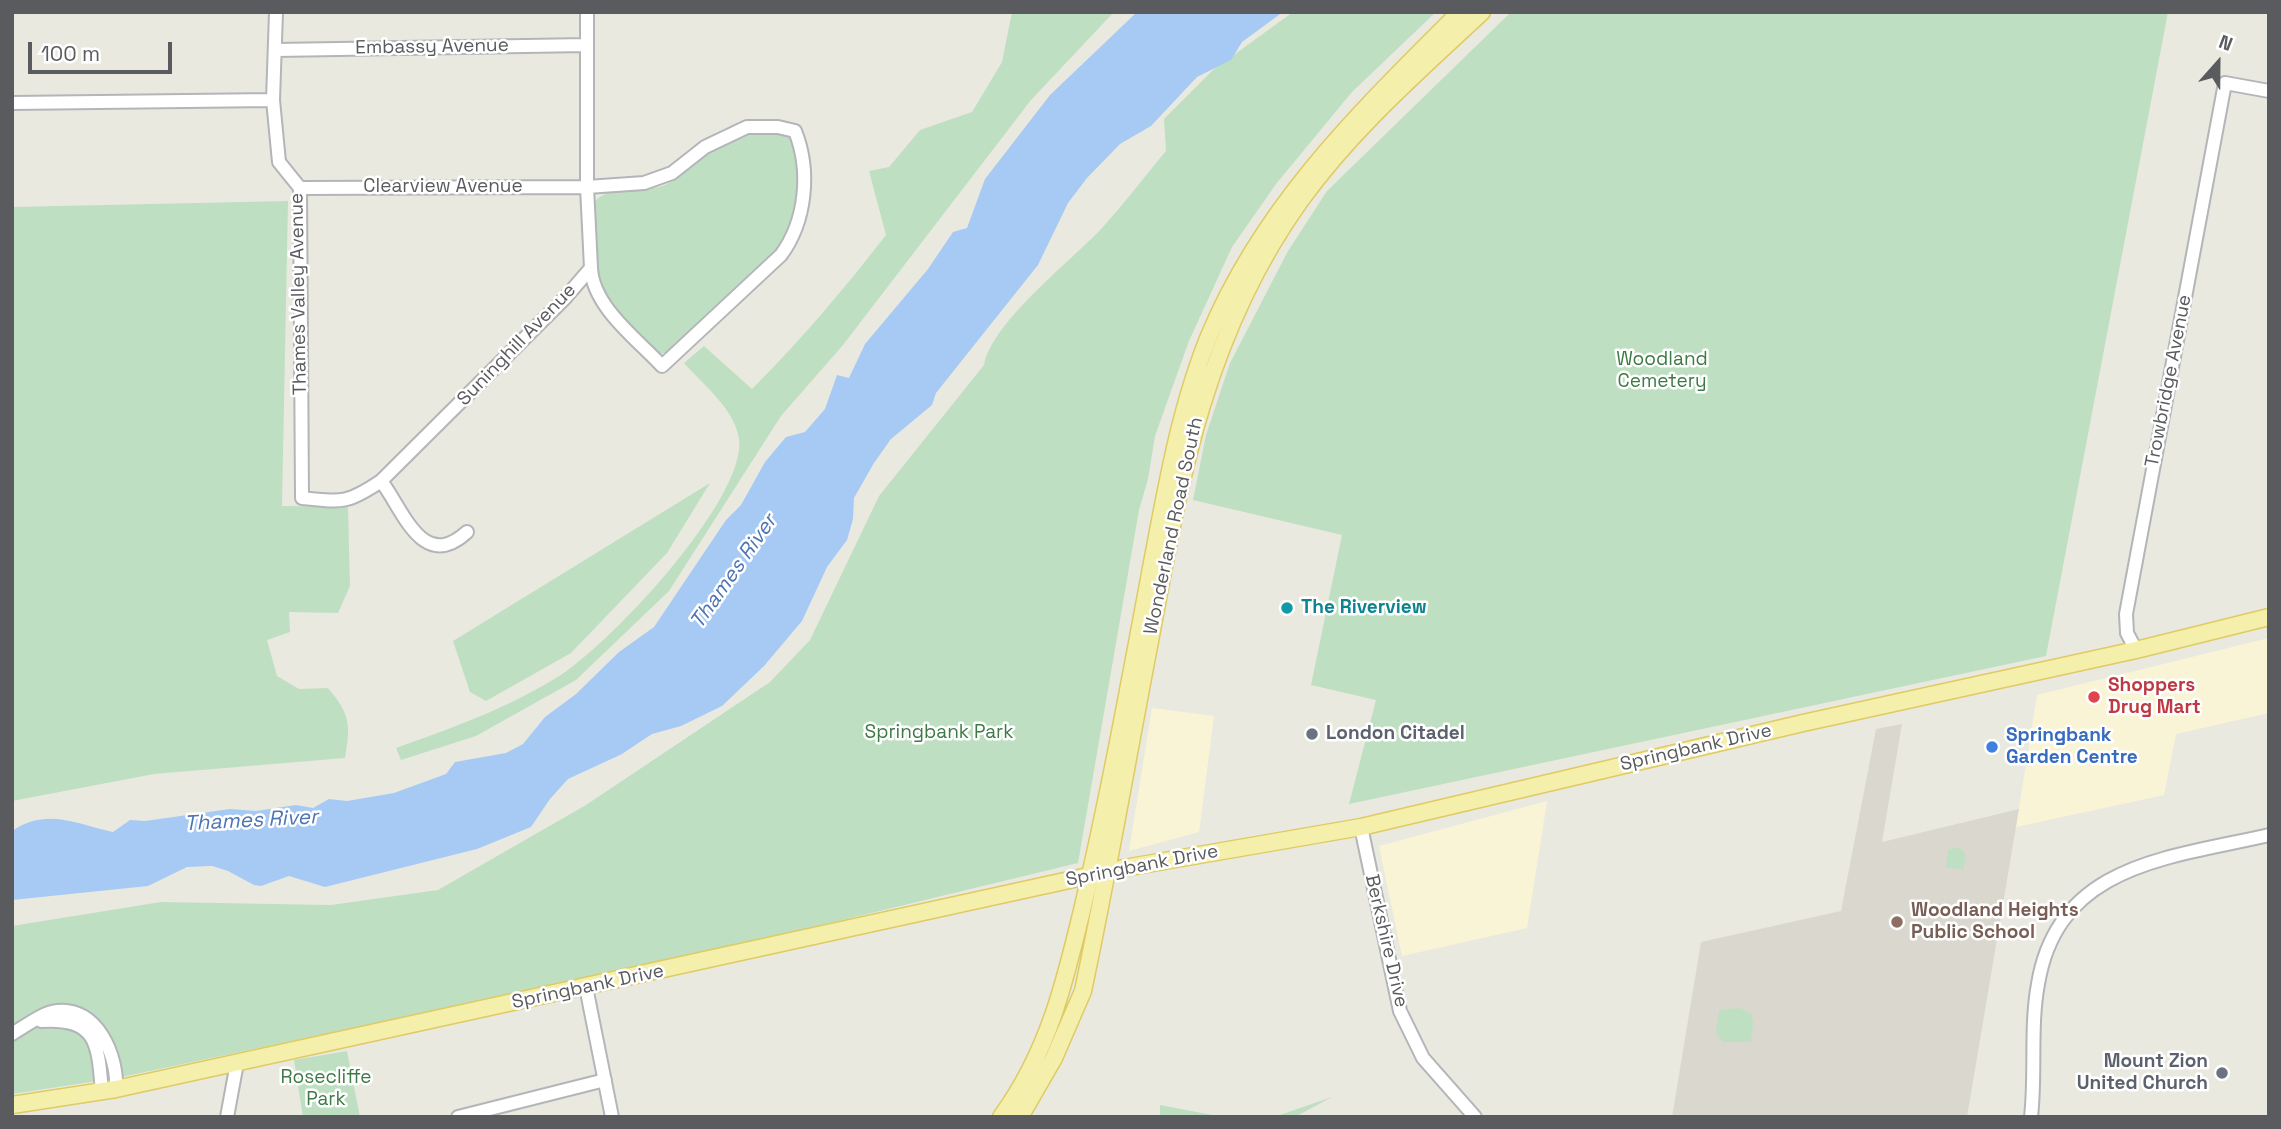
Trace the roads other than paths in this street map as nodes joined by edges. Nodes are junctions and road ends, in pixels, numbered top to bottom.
1 (276, 12) edge
2 (587, 12) edge
3 (1460, 12) edge
4 (1482, 12) edge
5 (587, 45) junction
6 (276, 50) junction
7 (2269, 91) edge
8 (273, 100) junction
9 (12, 103) edge
10 (587, 187) junction
11 (300, 188) junction
12 (591, 268) junction
13 (382, 481) junction
14 (302, 498) joint
15 (467, 532) dead end
16 (2269, 617) edge
17 (2136, 650) junction
18 (1360, 827) junction
19 (2269, 835) edge
20 (1108, 872) junction
21 (1090, 876) junction
22 (586, 987) junction
23 (12, 1034) edge
24 (237, 1063) junction
25 (605, 1080) junction
26 (109, 1091) junction
27 (12, 1105) edge
28 (227, 1117) edge
29 (458, 1117) edge
30 (612, 1117) edge
31 (1001, 1117) edge
32 (1020, 1117) edge
33 (1475, 1117) edge
34 (2031, 1117) edge

1 - 6 street, Thames Valley Avenue
2 - 5 street, Suninghill Avenue
3 - 21 main road, Wonderland Road South
4 - 20 main road, Wonderland Road South
5 - 6 street, Embassy Avenue
5 - 10 street, Suninghill Avenue
6 - 8 street, Thames Valley Avenue
7 - 17 street, Trowbridge Avenue
8 - 9 street
8 - 11 street, Thames Valley Avenue
10 - 11 street, Clearview Avenue
10 - 12 street, Suninghill Avenue
10 - 12 street, Clearview Avenue
11 - 14 street, Thames Valley Avenue
12 - 13 street, Suninghill Avenue
13 - 14 street, Suninghill Avenue
13 - 15 street
16 - 17 main road, Springbank Drive
17 - 18 main road, Springbank Drive
18 - 20 main road, Springbank Drive
18 - 33 street, Berkshire Drive
19 - 34 street
20 - 21 main road, Springbank Drive
20 - 32 main road, Wonderland Road South
21 - 22 main road, Springbank Drive
21 - 31 main road, Wonderland Road South
22 - 24 main road, Springbank Drive
22 - 25 street
23 - 26 street
24 - 26 main road, Springbank Drive
24 - 28 street
25 - 29 street
25 - 30 street
26 - 27 main road, Springbank Drive

